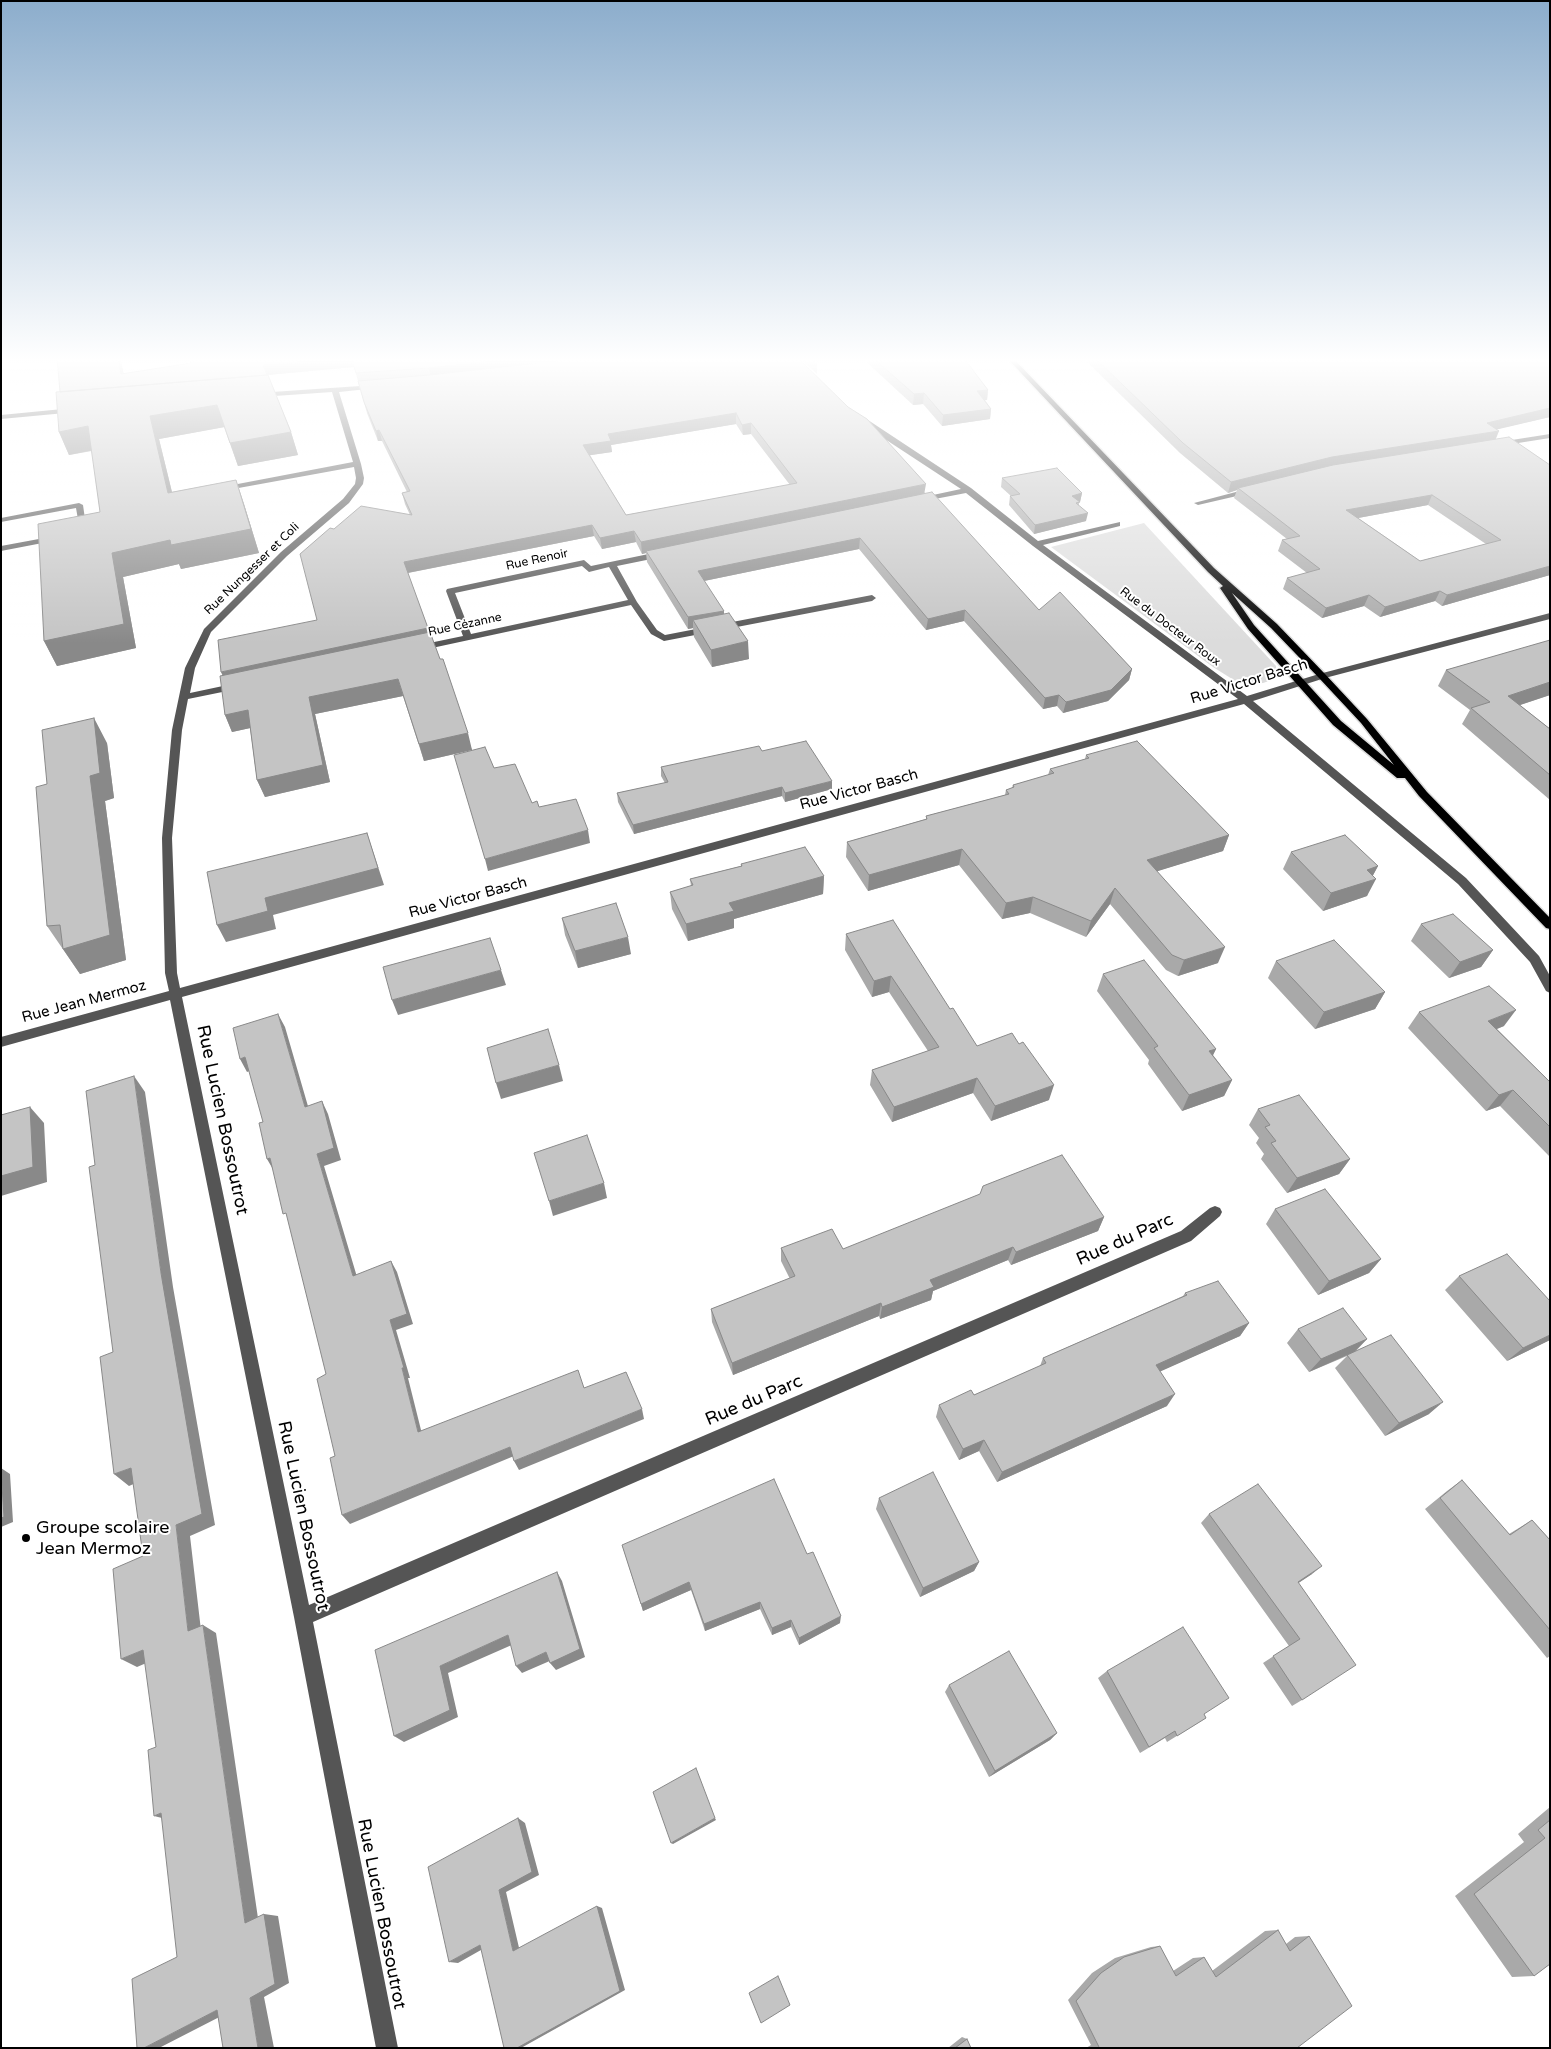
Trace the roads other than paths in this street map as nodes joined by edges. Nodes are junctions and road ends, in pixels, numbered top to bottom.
1 (353, 453) edge
2 (911, 453) edge
3 (1100, 453) edge
4 (356, 464) junction
5 (1264, 487) edge
6 (968, 490) junction
7 (213, 491) edge
8 (914, 502) edge
9 (1198, 503) dead end
10 (1, 520) edge
11 (1117, 524) dead end
12 (76, 533) edge
13 (66, 535) edge
14 (1036, 544) junction
15 (1, 549) edge
16 (671, 553) edge
17 (612, 565) junction
18 (1211, 570) junction
19 (872, 598) dead end
20 (633, 602) junction
21 (1550, 616) edge
22 (468, 638) junction
23 (411, 650) edge
24 (1322, 676) junction
25 (1300, 682) junction
26 (250, 683) edge
27 (184, 697) junction
28 (1246, 700) junction
29 (1424, 794) junction
30 (1550, 925) edge
31 (1550, 988) edge
32 (176, 994) junction
33 (1, 1042) edge
34 (1215, 1212) dead end
35 (303, 1617) junction
36 (387, 2048) edge

1 - 4 street, Rue Nungesser et Coli
2 - 6 street, Rue du Docteur Roux
3 - 18 main road
4 - 7 street
4 - 27 street, Rue Nungesser et Coli
5 - 9 street
6 - 8 street
6 - 14 street, Rue du Docteur Roux
10 - 12 street
11 - 14 street
13 - 15 street
14 - 28 street, Rue du Docteur Roux
16 - 17 street, Rue Renoir
17 - 20 street
17 - 22 street, Rue Renoir
18 - 24 main road
18 - 25 main road
19 - 20 street
20 - 22 street, Rue Cézanne
21 - 24 street, Rue Victor Basch
22 - 23 street, Rue Cézanne
24 - 25 street, Rue Victor Basch
24 - 29 main road
25 - 28 street, Rue Victor Basch
25 - 29 main road
26 - 27 street
27 - 32 street, Rue Nungesser et Coli
28 - 31 street, Rue du Docteur Roux
28 - 32 street, Rue Victor Basch
29 - 30 main road
32 - 33 street, Rue Jean Mermoz
32 - 35 street, Rue Lucien Bossoutrot
34 - 35 street, Rue du Parc
35 - 36 street, Rue Lucien Bossoutrot

